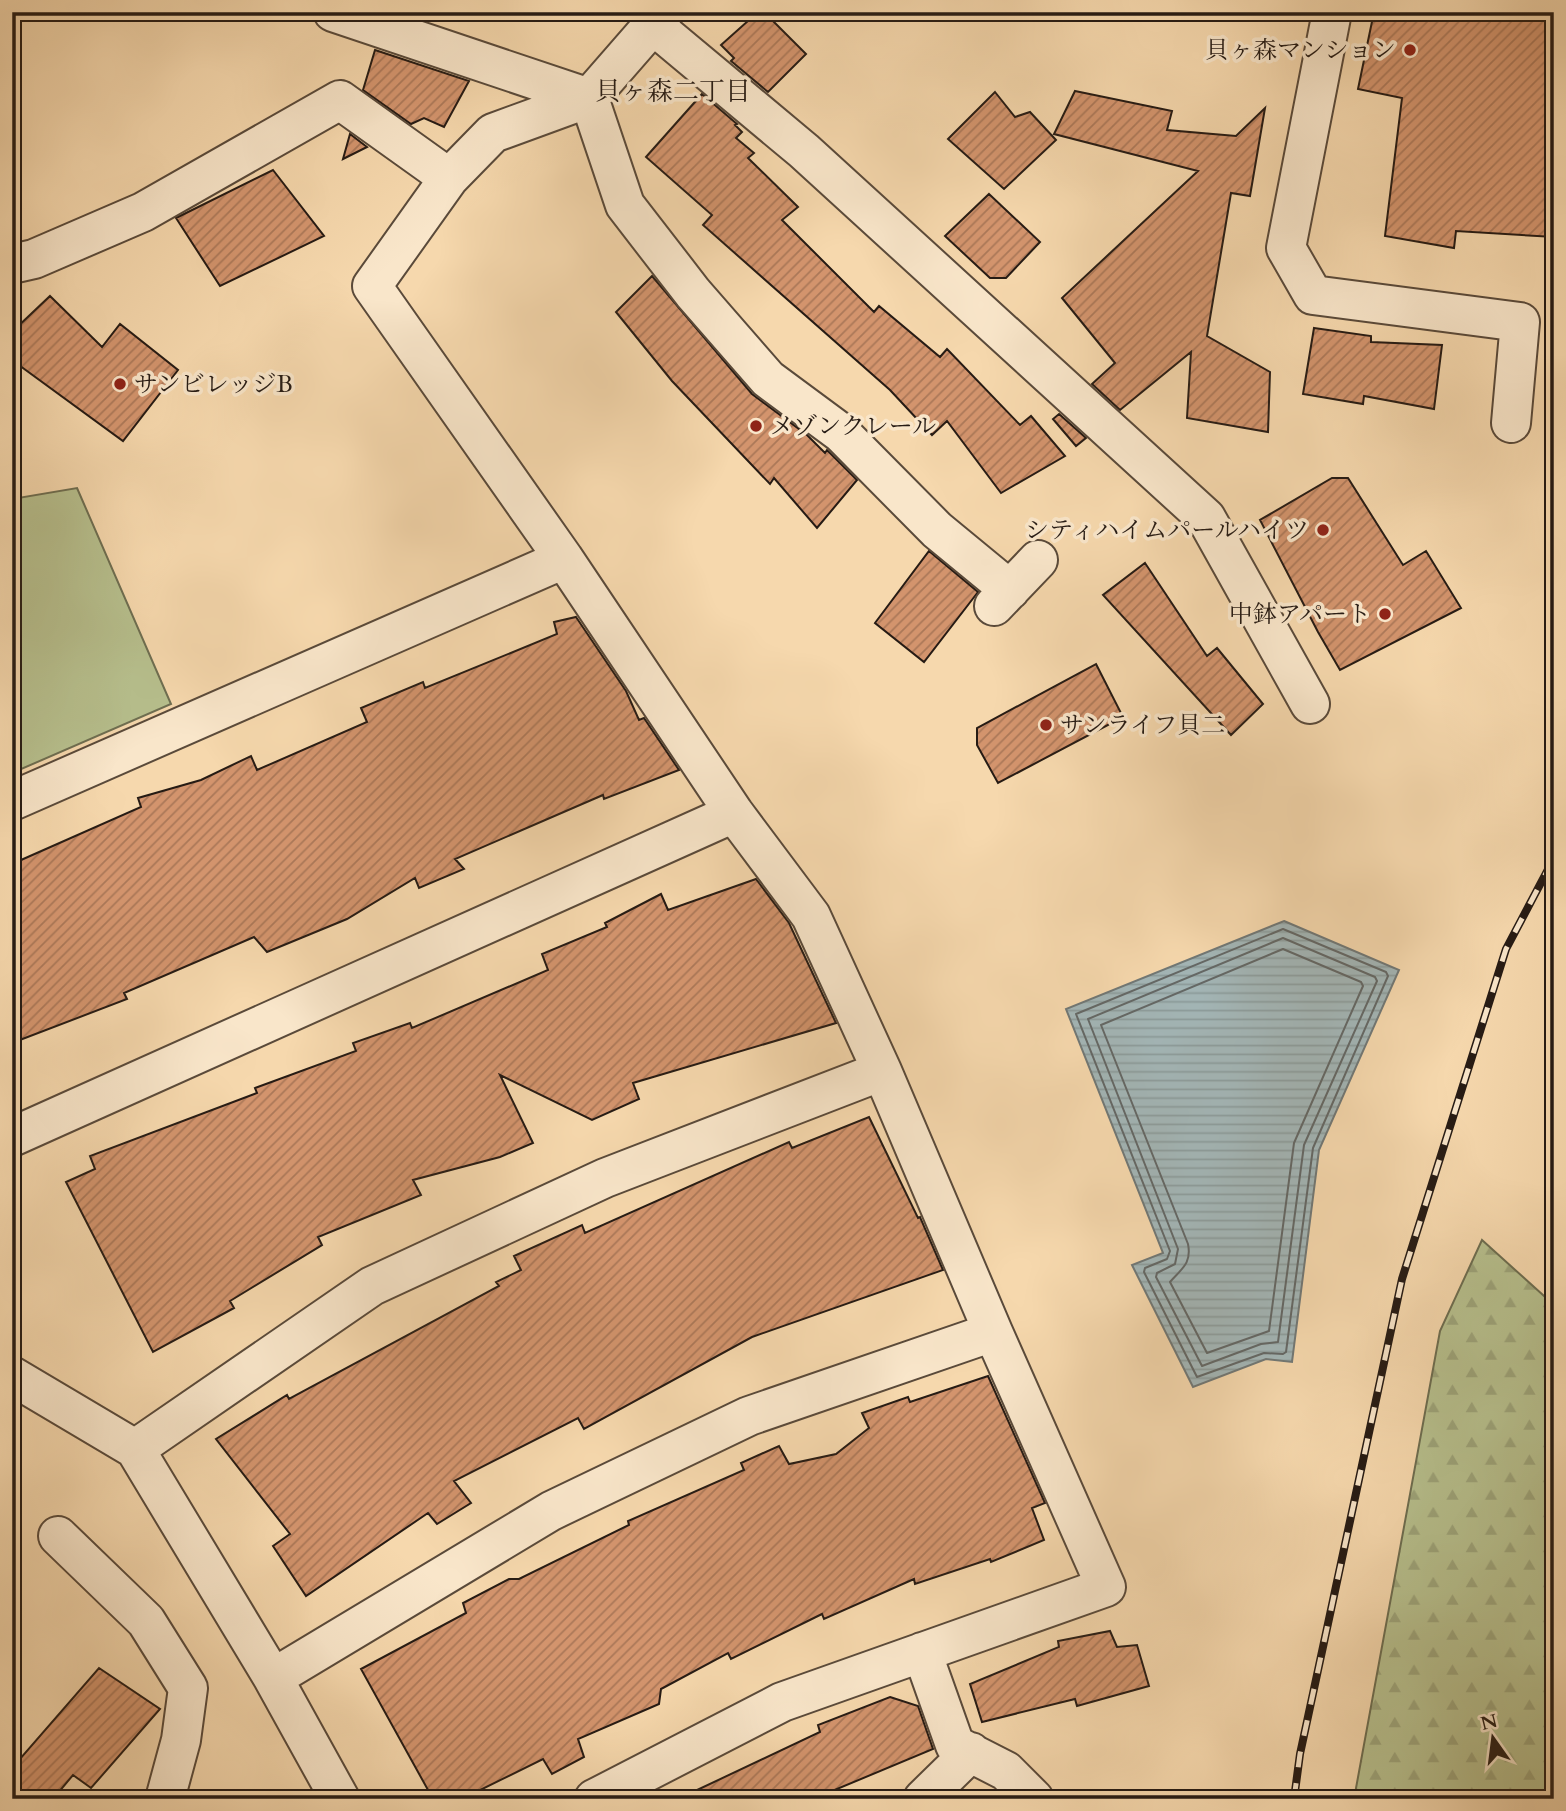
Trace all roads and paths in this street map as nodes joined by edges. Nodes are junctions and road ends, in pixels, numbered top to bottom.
1 (334, 12) edge
2 (1332, 12) edge
3 (659, 18) edge
4 (589, 98) junction
5 (449, 178) junction
6 (12, 264) edge
7 (1511, 423) dead end
8 (564, 559) junction
9 (1038, 560) dead end
10 (1310, 704) dead end
11 (12, 802) edge
12 (734, 814) junction
13 (882, 1072) junction
14 (12, 1137) edge
15 (993, 1332) junction
16 (12, 1376) edge
17 (135, 1449) junction
18 (58, 1536) dead end
19 (922, 1652) junction
20 (273, 1678) junction
21 (971, 1752) junction
22 (165, 1799) edge
23 (340, 1799) edge
24 (594, 1799) edge
25 (923, 1799) edge
26 (1034, 1799) edge

1 - 4 street
2 - 7 street
3 - 4 street
3 - 10 street
4 - 5 street
4 - 9 street
5 - 6 street
5 - 8 street
8 - 11 street
8 - 12 street
12 - 13 street
12 - 14 street
13 - 15 street
13 - 17 street
15 - 19 street
15 - 20 street
16 - 17 street
17 - 20 street
18 - 22 street
19 - 21 street
19 - 24 street
20 - 23 street
21 - 25 street
21 - 26 street

